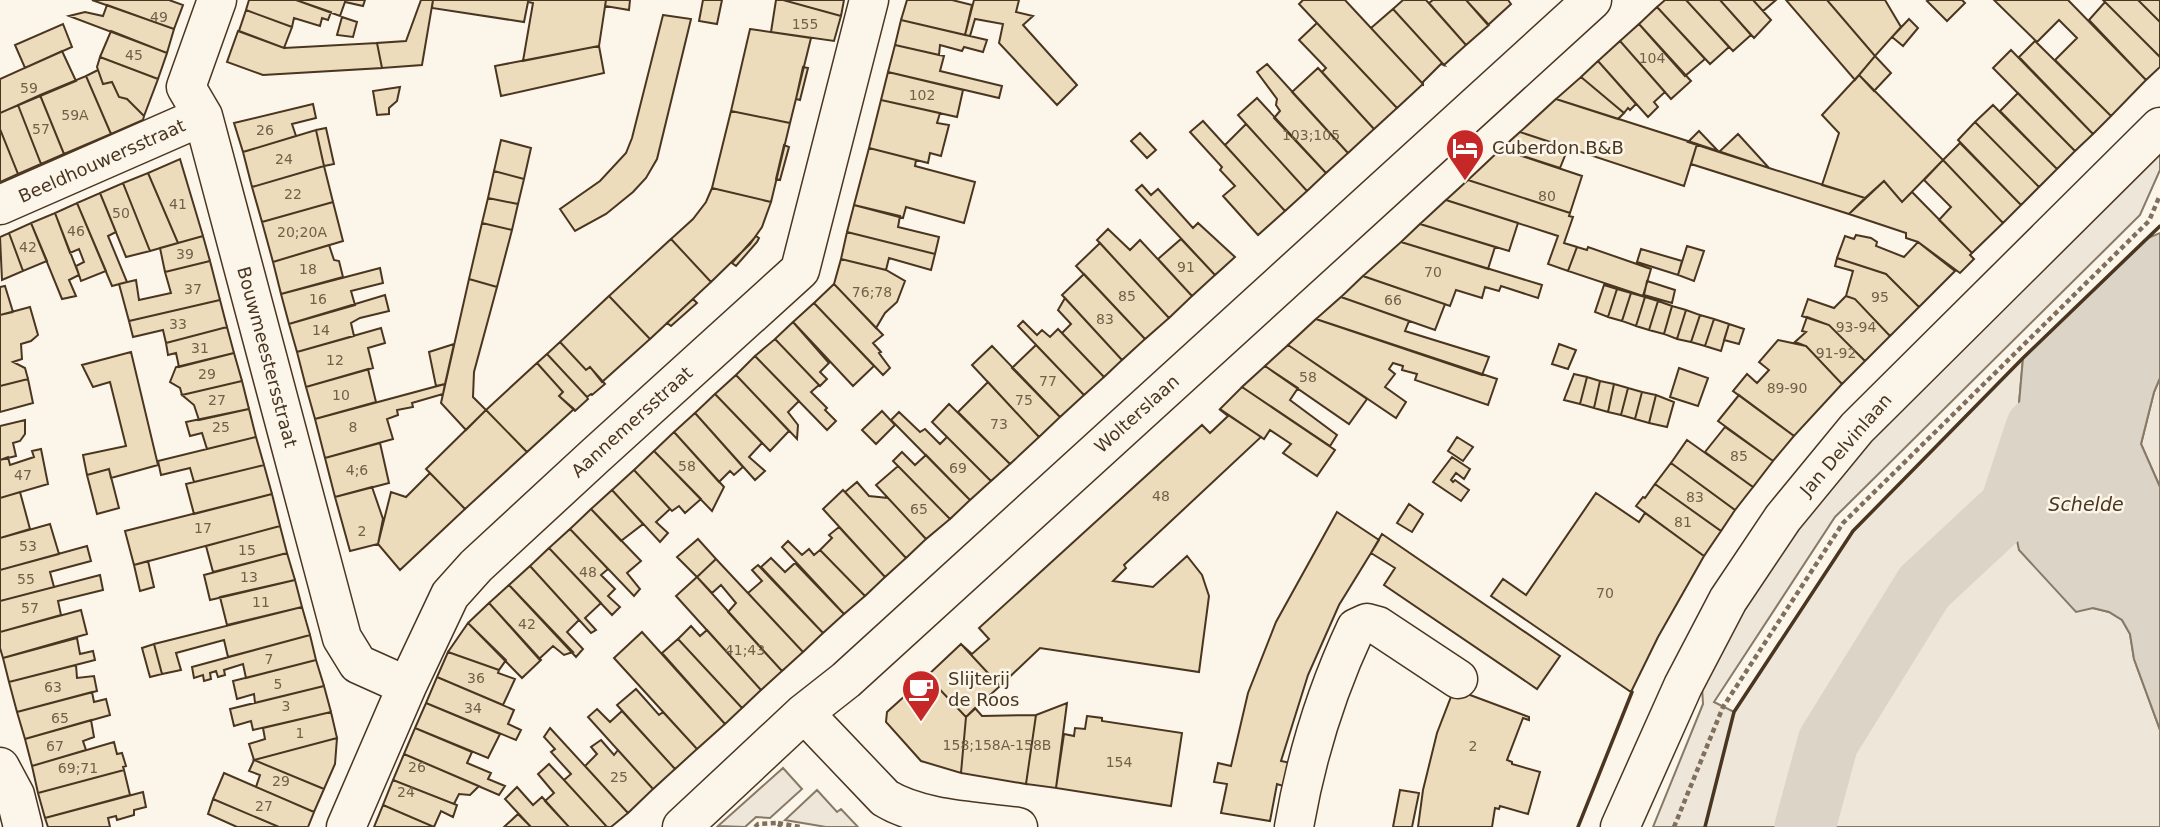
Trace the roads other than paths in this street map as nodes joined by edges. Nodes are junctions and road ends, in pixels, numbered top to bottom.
1 (217, 0) edge
2 (869, 0) edge
3 (1592, 0) edge
4 (203, 116) junction
5 (2160, 127) edge
6 (0, 205) edge
7 (1458, 679) dead end
8 (407, 686) junction
9 (804, 713) junction
10 (0, 767) edge
11 (1010, 826) edge
12 (23, 827) edge
13 (346, 827) edge
14 (682, 827) edge
15 (1294, 827) edge
16 (1620, 827) edge

1 - 4 street, Bouwmeestersstraat
2 - 8 street, Aannemersstraat
3 - 9 street, Wolterslaan
4 - 6 street, Beeldhouwersstraat
4 - 8 street, Bouwmeestersstraat
5 - 16 street, Jan Delvinlaan
7 - 15 street
8 - 13 street, Aannemersstraat
9 - 11 street
9 - 14 street, Wolterslaan
10 - 12 street

